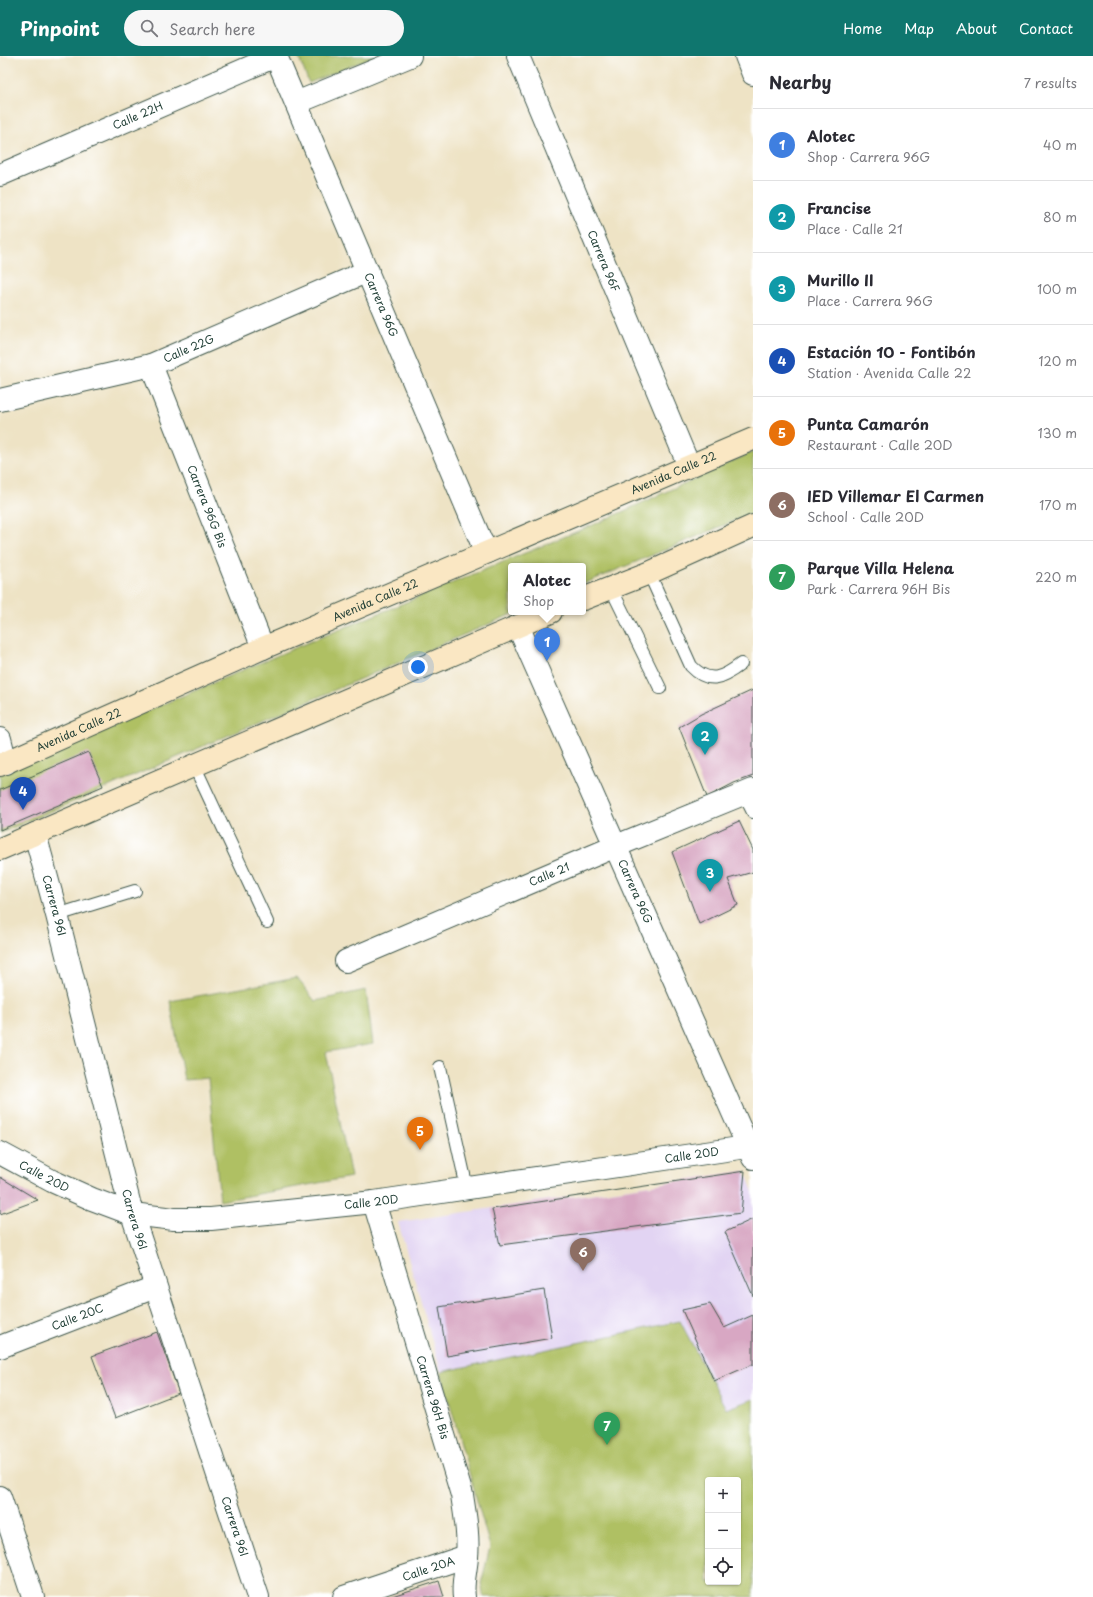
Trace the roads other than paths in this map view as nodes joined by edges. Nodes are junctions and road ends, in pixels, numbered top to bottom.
1 (276, 56) edge
2 (410, 56) edge
3 (518, 56) edge
4 (746, 56) edge
5 (753, 74) edge
6 (296, 103) junction
7 (0, 175) edge
8 (368, 271) junction
9 (151, 365) junction
10 (0, 400) edge
11 (753, 439) edge
12 (689, 466) junction
13 (753, 526) edge
14 (488, 552) junction
15 (649, 573) junction
16 (611, 588) junction
17 (586, 598) edge
18 (544, 615) edge
19 (518, 626) junction
20 (262, 648) junction
21 (741, 664) dead end
22 (660, 688) dead end
23 (0, 739) edge
24 (3, 764) edge
25 (194, 765) junction
26 (750, 799) edge
27 (35, 834) junction
28 (616, 846) junction
29 (0, 849) edge
30 (135, 891) dead end
31 (57, 915) junction
32 (267, 922) dead end
33 (346, 961) dead end
34 (440, 1067) dead end
35 (752, 1150) edge
36 (0, 1153) edge
37 (467, 1188) junction
38 (374, 1202) junction
39 (132, 1214) junction
40 (155, 1288) junction
41 (0, 1347) edge
42 (0, 1497) edge
43 (467, 1556) junction
44 (33, 1597) edge
45 (258, 1597) edge
46 (344, 1597) edge
47 (464, 1597) edge

1 - 6 street, Carrera 96G
1 - 7 street, Calle 22H
2 - 6 street
3 - 12 street, Carrera 96F
4 - 5 street
6 - 8 street, Carrera 96G
8 - 9 street, Calle 22G
8 - 14 street, Carrera 96G
9 - 10 street, Calle 22G
9 - 20 street, Carrera 96G Bis
11 - 12 main road, Avenida Calle 22
12 - 14 main road, Avenida Calle 22
13 - 15 main road
14 - 20 main road, Avenida Calle 22
15 - 16 main road
15 - 21 lane
16 - 17 main road
16 - 22 lane
18 - 19 main road
19 - 25 main road
19 - 28 street, Carrera 96G
20 - 24 main road, Avenida Calle 22
23 - 24 street
25 - 27 main road
25 - 32 lane
26 - 28 street, Calle 21
27 - 29 main road
27 - 31 street, Carrera 96I
28 - 33 street, Calle 21
28 - 35 street, Carrera 96G
30 - 31 lane
31 - 39 street, Carrera 96I
34 - 37 lane
35 - 37 street, Calle 20D
36 - 39 street, Calle 20D
37 - 38 street, Calle 20D
38 - 39 street, Calle 20D
38 - 43 street, Carrera 96H Bis
39 - 40 street, Carrera 96I
40 - 41 street, Calle 20C
40 - 45 street, Carrera 96I
42 - 44 street
43 - 46 street, Calle 20A
43 - 47 street, Carrera 96H Bis

